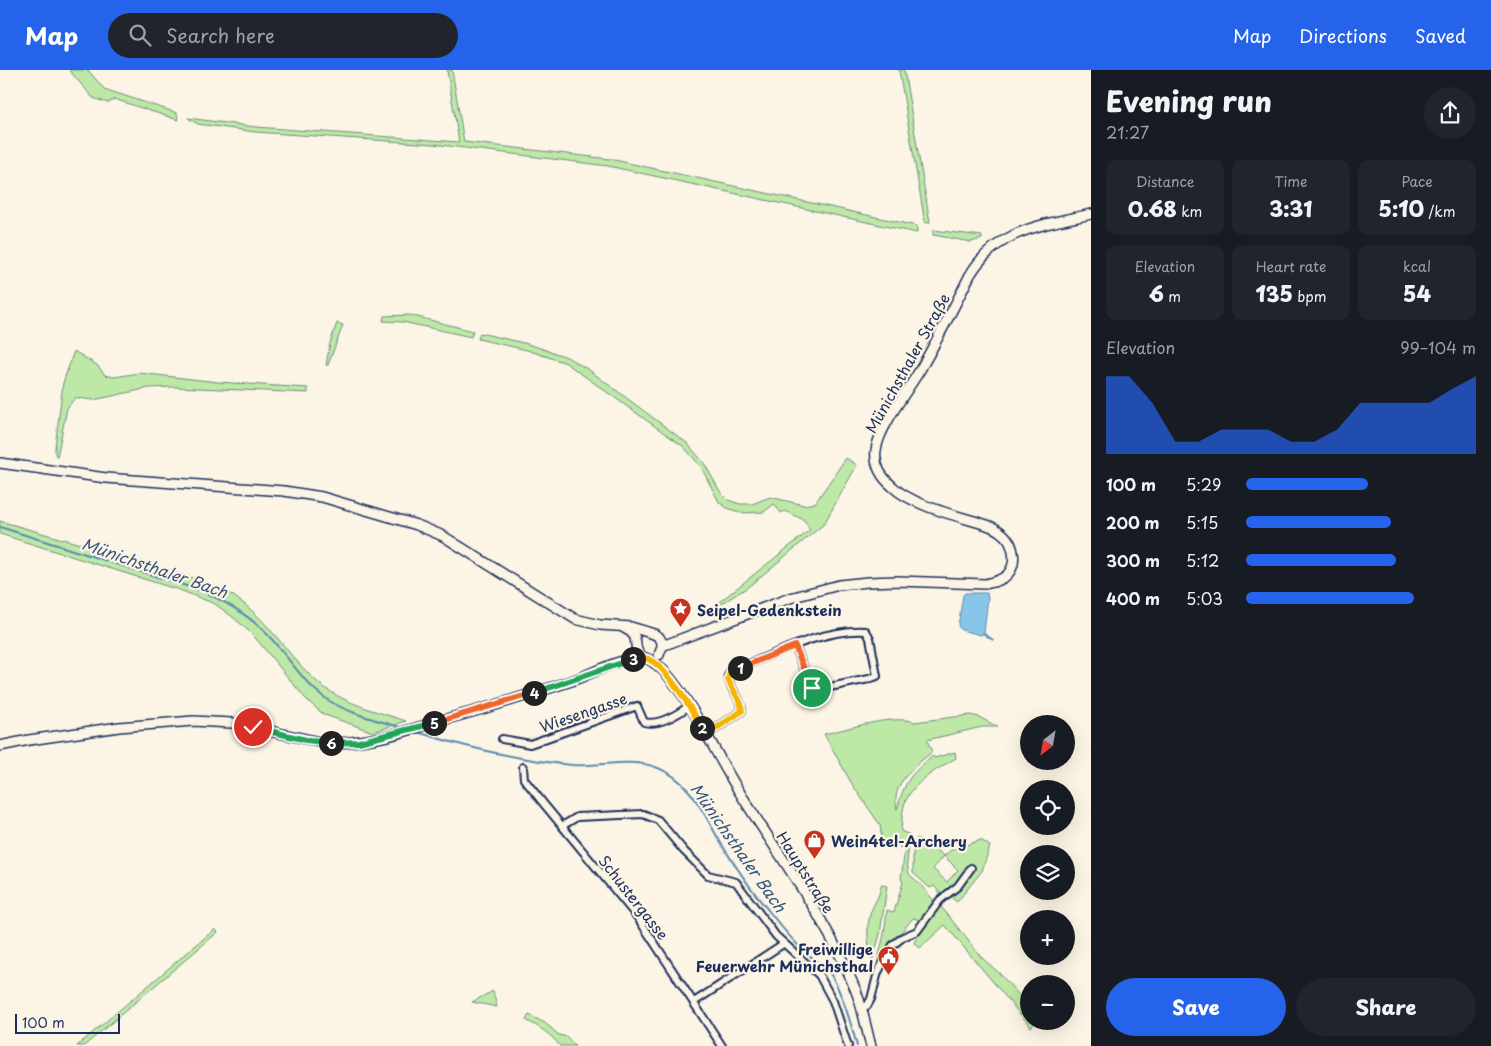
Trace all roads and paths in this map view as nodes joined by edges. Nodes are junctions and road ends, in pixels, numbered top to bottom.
1 (1091, 214) edge
2 (0, 463) edge
3 (617, 626) junction
4 (653, 634) junction
5 (681, 638) junction
6 (637, 643) junction
7 (795, 646) junction
8 (661, 651) junction
9 (645, 658) junction
10 (621, 662) junction
11 (664, 671) junction
12 (689, 706) junction
13 (706, 735) junction
14 (502, 739) dead end
15 (0, 746) edge
16 (523, 767) dead end
17 (562, 826) junction
18 (970, 868) dead end
19 (783, 944) junction
20 (694, 1002) junction
21 (861, 1008) junction
22 (722, 1046) edge
23 (848, 1046) edge
24 (871, 1046) edge

1 - 5 street, Münichsthaler Straße
2 - 3 street, Münichsthaler Straße
3 - 4 street, Münichsthaler Straße
3 - 6 street
4 - 5 street, Münichsthaler Straße
4 - 6 street
4 - 8 street
5 - 8 street, Münichsthaler Straße
6 - 9 street
6 - 10 street
7 - 7 street
7 - 13 street
8 - 9 street, Münichsthaler Straße
8 - 11 street, Hauptstraße
9 - 10 street, Münichsthaler Straße
9 - 11 street, Hauptstraße
10 - 15 street, Münichsthaler Straße
11 - 12 street, Hauptstraße
12 - 13 street, Hauptstraße
12 - 14 street, Wiesengasse
13 - 21 street, Hauptstraße
16 - 17 street, Schustergasse
17 - 19 street
17 - 20 street, Schustergasse
18 - 21 street
19 - 20 street
19 - 23 street
20 - 22 street, Schustergasse
21 - 24 street, Hauptstraße

